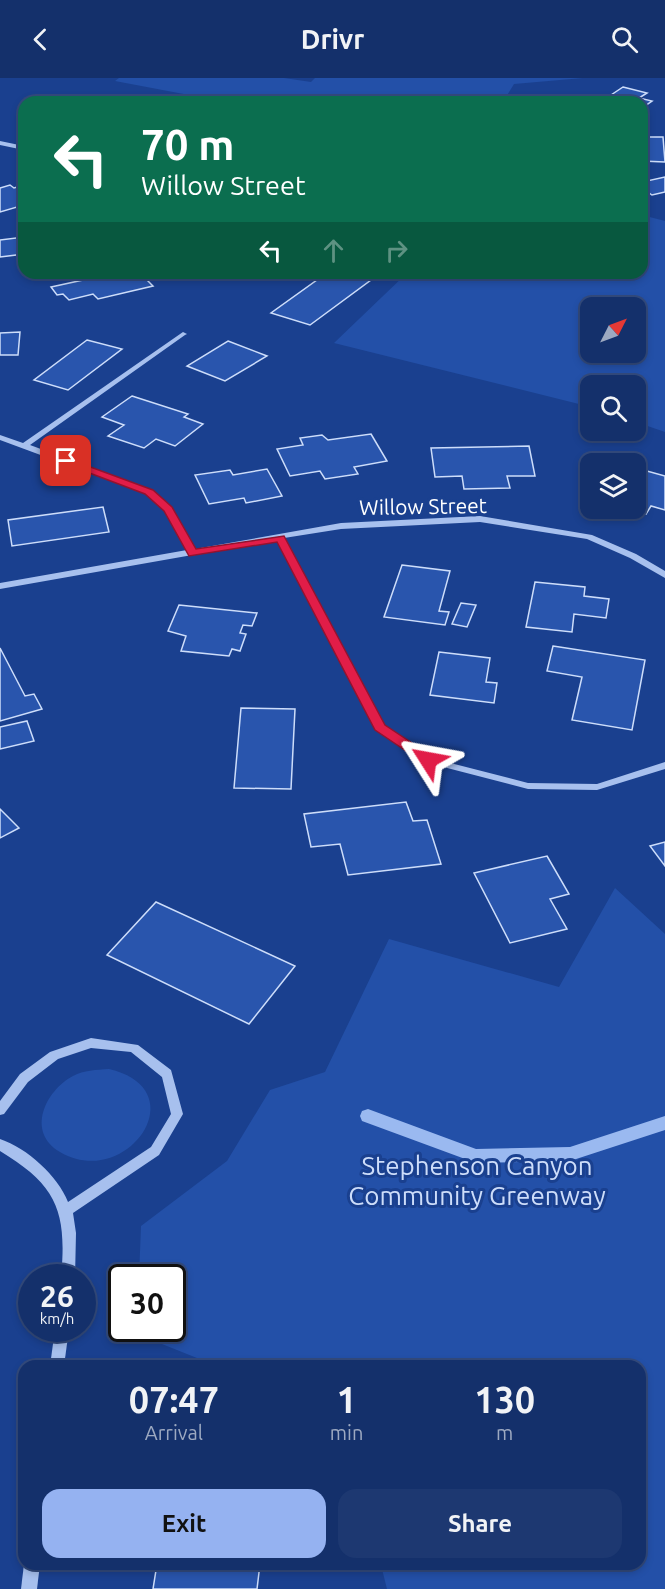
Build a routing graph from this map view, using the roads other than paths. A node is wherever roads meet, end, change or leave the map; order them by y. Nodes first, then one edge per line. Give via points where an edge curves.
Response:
1 (0, 143) edge
2 (18, 147) edge
3 (183, 334) dead end
4 (0, 437) edge
5 (25, 446) junction
6 (280, 538) junction
7 (193, 553) junction
8 (665, 575) edge
9 (0, 586) edge
10 (665, 765) edge
11 (0, 1110) edge
12 (0, 1144) edge
13 (67, 1209) junction
14 (69, 1264) edge
15 (60, 1342) edge
16 (58, 1360) edge
17 (31, 1570) edge
18 (29, 1589) edge

1 - 2 street
3 - 5 street
4 - 5 street
5 - 7 street via 149,492 168,509
6 - 7 street, Willow Street
6 - 8 street, Willow Street via 341,526 480,519 589,537
6 - 10 street via 380,727 428,760 528,786 597,787
7 - 9 street, Willow Street
11 - 13 street via 24,1078 54,1055 91,1042 134,1047 167,1074 177,1113 155,1151
12 - 13 street via 35,1166
13 - 14 street via 71,1230
15 - 16 street
17 - 18 street

